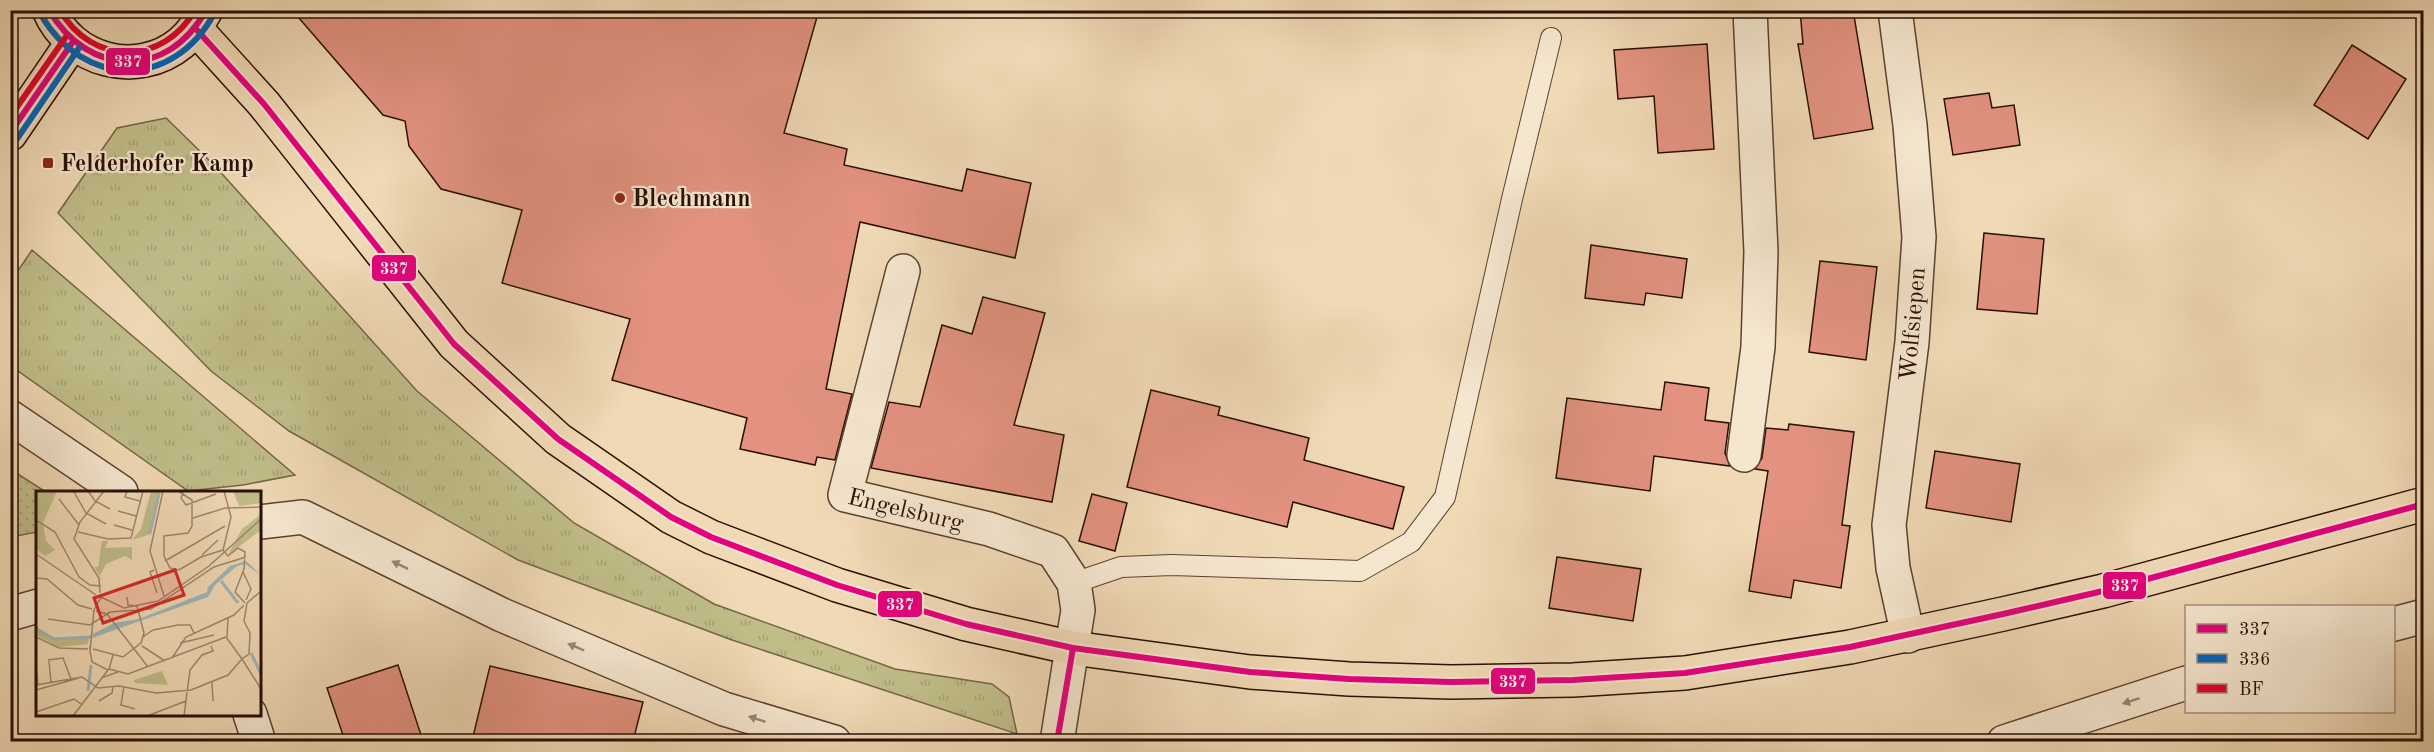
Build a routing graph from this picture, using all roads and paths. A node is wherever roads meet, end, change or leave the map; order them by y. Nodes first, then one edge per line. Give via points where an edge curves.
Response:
1 (49, 10) edge
2 (1750, 10) edge
3 (1895, 10) edge
4 (201, 20) edge
5 (1551, 38) dead end
6 (72, 43) junction
7 (10, 134) edge
8 (903, 271) dead end
9 (10, 417) edge
10 (1744, 455) dead end
11 (120, 491) edge
12 (2424, 504) edge
13 (261, 522) edge
14 (1074, 583) junction
15 (36, 607) edge
16 (10, 614) edge
17 (2424, 616) edge
18 (2395, 624) edge
19 (1908, 636) junction
20 (1073, 648) junction
21 (2185, 684) edge
22 (251, 716) edge
23 (1057, 739) edge
24 (259, 741) edge
25 (834, 741) edge
26 (2004, 741) edge

1 - 6 main road via 61,33
2 - 10 street via 1761,252 1758,347
3 - 19 street, Wolfsiepen via 1919,237 1912,342 1889,525 1893,568
4 - 6 main road via 181,44 162,56 142,61 100,58
4 - 20 main road via 454,344 558,439 671,517 711,537 837,585 966,624
5 - 14 lane via 1445,497 1411,542 1360,571 1121,567
6 - 7 main road
8 - 14 street, Engelsburg via 844,495 989,529 1053,551
9 - 11 street
12 - 19 main road via 2103,591
25 -> 13 street via 724,709 512,620 303,517
14 - 20 street, Engelsburg via 1078,610
15 - 16 street
17 - 18 street
19 - 20 main road via 1685,673 1451,682 1250,672
20 - 23 street, Engelsburg
21 -> 26 street
22 - 24 street

